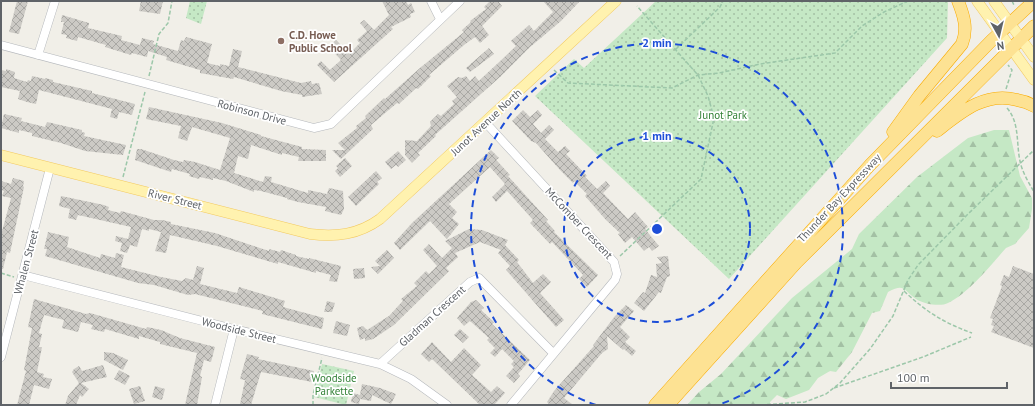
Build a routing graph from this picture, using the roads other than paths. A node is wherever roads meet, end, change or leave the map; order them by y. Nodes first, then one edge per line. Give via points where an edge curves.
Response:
1 (55, 1) edge
2 (431, 1) edge
3 (460, 1) edge
4 (616, 1) edge
5 (958, 1) edge
6 (977, 1) edge
7 (994, 1) edge
8 (1034, 1) edge
9 (440, 19) junction
10 (1010, 23) junction
11 (1034, 26) edge
12 (1000, 33) junction
13 (1021, 39) junction
14 (1, 46) edge
15 (1011, 49) junction
16 (38, 55) junction
17 (1034, 57) edge
18 (1034, 80) edge
19 (1034, 106) edge
20 (485, 122) junction
21 (1, 156) edge
22 (870, 165) junction
23 (50, 168) junction
24 (888, 171) junction
25 (350, 233) joint
26 (22, 277) junction
27 (234, 329) junction
28 (553, 353) junction
29 (1, 357) edge
30 (380, 364) junction
31 (215, 405) edge
32 (447, 405) edge
33 (511, 405) edge
34 (655, 405) edge
35 (668, 405) edge

1 - 16 street
2 - 9 street
3 - 9 street, Robinson Drive
4 - 20 main road, Junot Avenue North
5 - 22 highway via 965,23 962,44 919,96
6 - 12 main road
7 - 10 main road
8 - 10 highway, Thunder Bay Expressway
9 - 16 street, Robinson Drive via 331,124 314,128
10 - 12 highway, Thunder Bay Expressway
10 - 13 main road
11 - 13 highway, Thunder Bay Expressway
12 - 15 main road
12 - 22 highway, Thunder Bay Expressway
13 - 15 highway, Thunder Bay Expressway
13 - 17 main road
14 - 16 street, Robinson Drive
15 - 18 main road
15 - 24 highway, Thunder Bay Expressway
19 - 24 highway via 1011,98 996,98 974,104 957,114
20 - 25 main road, Junot Avenue North via 380,219 363,230
20 - 28 street, McComber Crescent via 614,262 617,274 615,280
21 - 23 main road, River Street
22 - 34 highway, Thunder Bay Expressway
23 - 25 main road, River Street via 310,234 332,236
23 - 26 street, Whalen Street
24 - 35 highway, Thunder Bay Expressway via 797,262
26 - 27 street, Woodside Street
26 - 29 street, Whalen Street
27 - 30 street, Woodside Street
27 - 31 street
28 - 30 street, Gladman Crescent via 479,278 470,282
28 - 33 street, McComber Crescent
30 - 32 street, Woodside Street via 411,378

